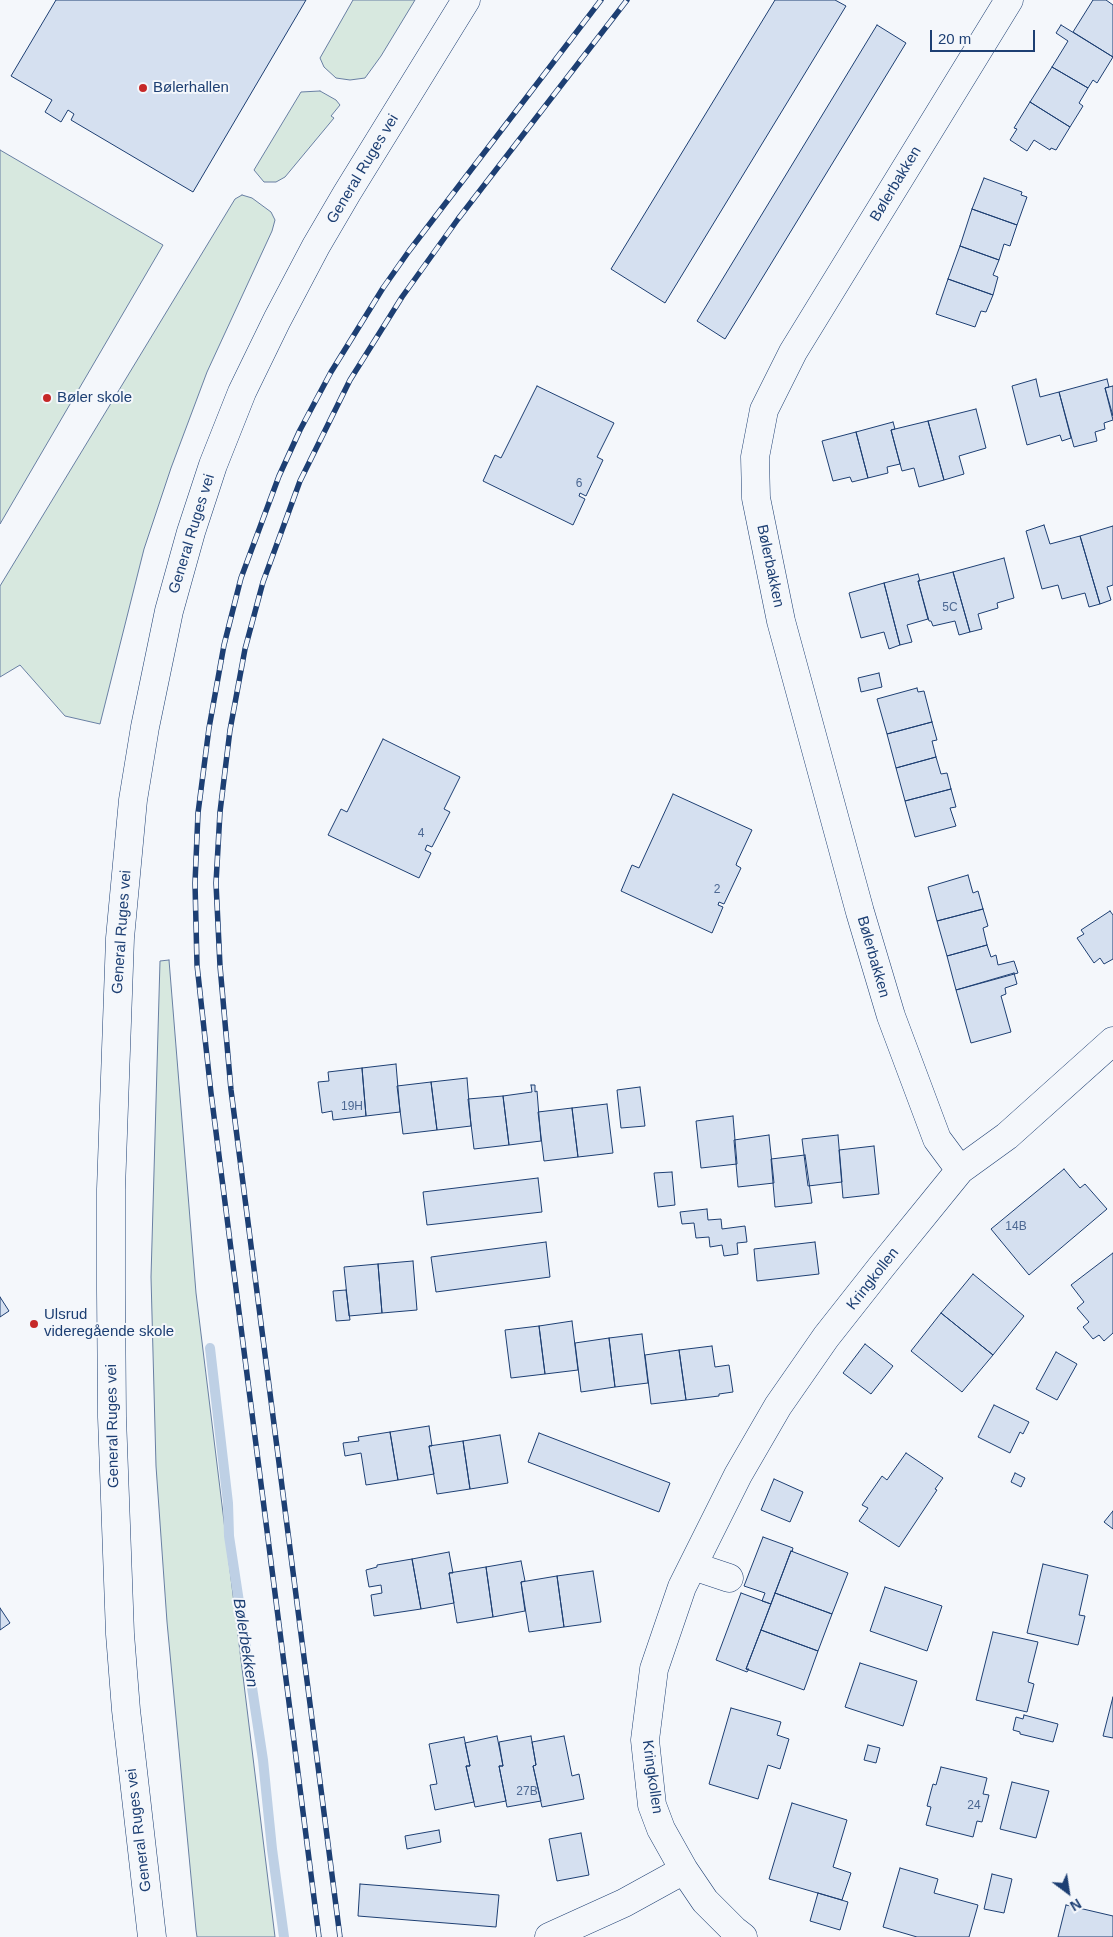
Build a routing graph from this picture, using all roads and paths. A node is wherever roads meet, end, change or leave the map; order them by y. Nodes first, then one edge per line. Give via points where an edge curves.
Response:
1 (466, 0) edge
2 (1009, 0) edge
3 (1113, 1042) edge
4 (960, 1170) junction
5 (693, 1566) junction
6 (728, 1578) dead end
7 (684, 1870) junction
8 (152, 1937) edge
9 (549, 1937) edge
10 (743, 1937) edge

1 - 8 street, General Ruges vei via 320,238 242,392 191,532 169,611 133,800 120,938 112,1190 112,1417 120,1634
2 - 4 street, Bølerbakken via 792,352 764,410 755,458 756,498 781,621 860,912 891,1016 937,1139
3 - 4 street, Kringkollen via 1006,1136
4 - 5 street, Kringkollen via 826,1338 778,1406 738,1475
5 - 6 street
5 - 7 street, Kringkollen via 682,1587 654,1670 645,1740 652,1805 661,1829
7 - 9 street
7 - 10 street, Kringkollen via 705,1901

